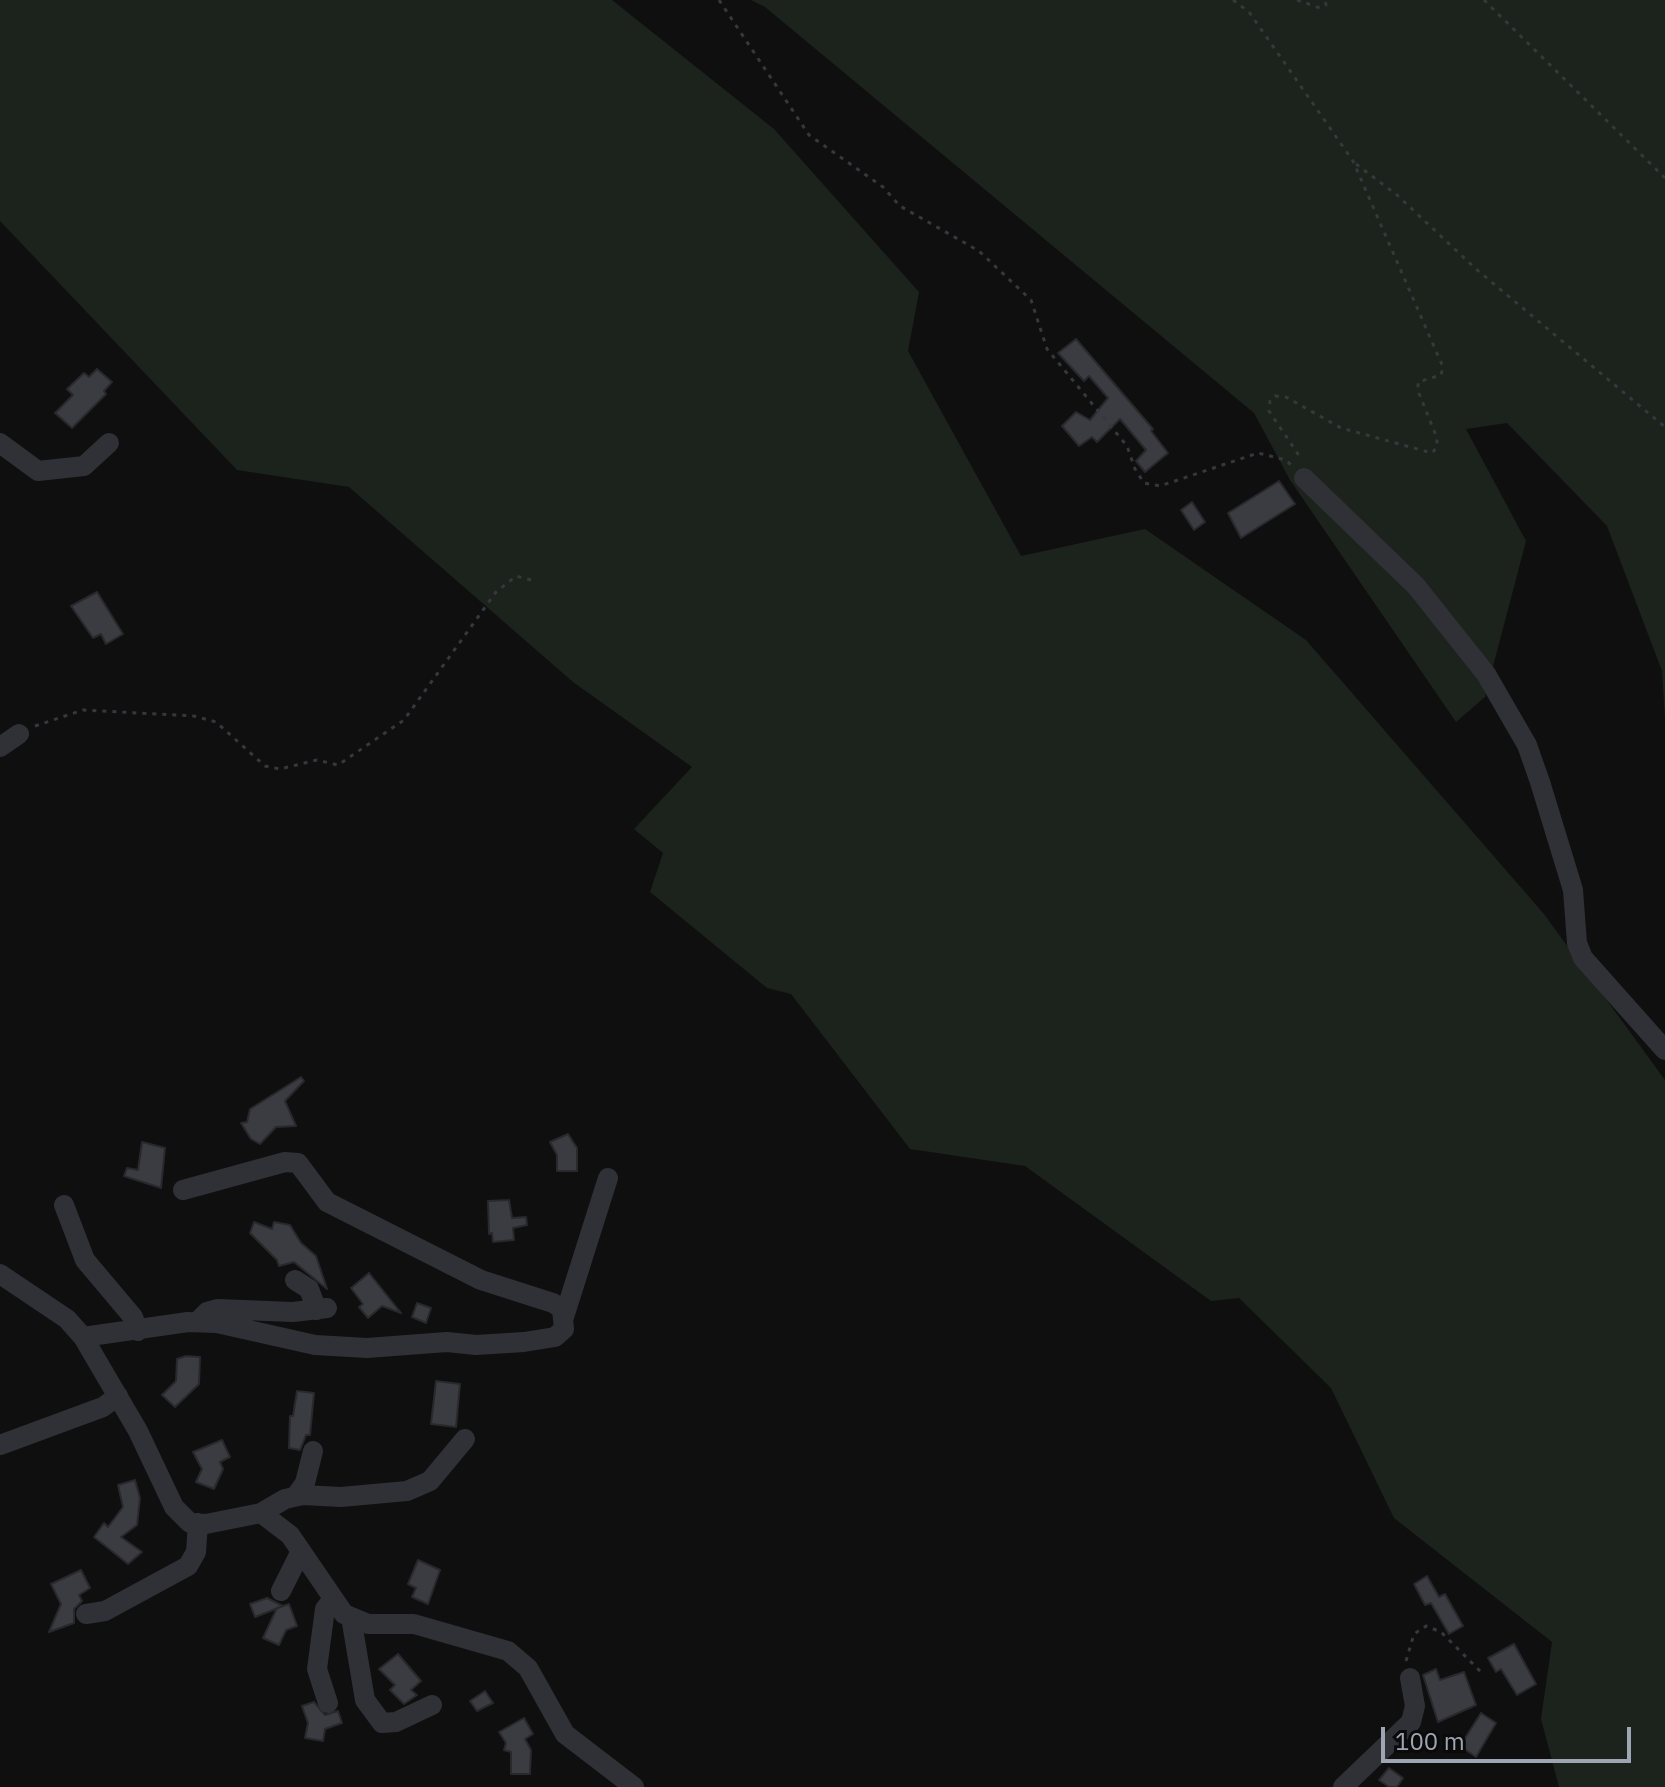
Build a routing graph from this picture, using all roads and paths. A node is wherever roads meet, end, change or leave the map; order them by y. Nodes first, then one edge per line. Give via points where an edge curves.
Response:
1 (719, 0) edge
2 (1233, 0) edge
3 (1297, 0) edge
4 (1325, 0) edge
5 (1484, 0) edge
6 (1353, 161) junction
7 (1665, 178) edge
8 (1665, 427) edge
9 (0, 443) edge
10 (109, 443) dead end
11 (1309, 483) junction
12 (535, 581) dead end
13 (19, 734) joint
14 (0, 747) edge
15 (1665, 1050) edge
16 (608, 1178) dead end
17 (183, 1190) dead end
18 (64, 1205) dead end
19 (0, 1274) edge
20 (295, 1280) dead end
21 (564, 1317) junction
22 (197, 1322) junction
23 (138, 1331) junction
24 (83, 1337) junction
25 (118, 1396) junction
26 (465, 1439) dead end
27 (0, 1445) edge
28 (313, 1451) dead end
29 (295, 1497) junction
30 (261, 1513) junction
31 (198, 1523) junction
32 (301, 1551) junction
33 (281, 1591) dead end
34 (333, 1599) junction
35 (86, 1614) dead end
36 (351, 1617) junction
37 (1481, 1672) dead end
38 (1410, 1678) joint
39 (328, 1703) dead end
40 (432, 1705) dead end
41 (634, 1787) edge
42 (1343, 1787) edge

1 - 11 path via 809,135 883,187 900,206 979,251 1031,300 1047,349 1127,446 1144,483 1160,486 1258,453 1286,460
2 - 6 path via 1249,12
3 - 4 path via 1320,8
5 - 7 path
6 - 8 path
6 - 11 path via 1441,357 1441,375 1418,382 1437,447 1423,453 1341,428 1275,396 1269,411 1309,470
9 - 10 street via 38,471 84,466
11 - 15 street via 1416,586 1486,674 1527,745 1540,782 1573,890 1583,958
12 - 13 path via 516,576 496,592 404,720 338,765 317,760 280,769 265,766 216,722 194,716 83,710
13 - 14 street
16 - 21 street
17 - 21 street via 298,1163 327,1202 481,1280 553,1303
18 - 23 street via 85,1260 133,1317
19 - 24 street via 67,1319
20 - 22 street via 309,1289 322,1309 218,1309
21 - 22 street via 564,1329 555,1337 524,1342 367,1348 315,1345
22 - 23 street
23 - 24 street
24 - 25 street
25 - 27 street via 103,1407
25 - 31 street via 174,1507 190,1523
26 - 29 street via 430,1481 407,1491
28 - 29 street via 305,1483
29 - 30 street
30 - 31 street
30 - 32 street via 290,1535
31 - 35 street via 196,1552 188,1566 105,1611
32 - 33 street
32 - 34 street
34 - 36 street
34 - 39 street via 325,1609 317,1669
36 - 40 street via 365,1700 382,1723
36 - 41 street via 368,1624 414,1624 508,1651 528,1668 565,1734
37 - 38 path via 1441,1632 1426,1626 1414,1634 1410,1646
38 - 42 street via 1415,1706 1411,1722

